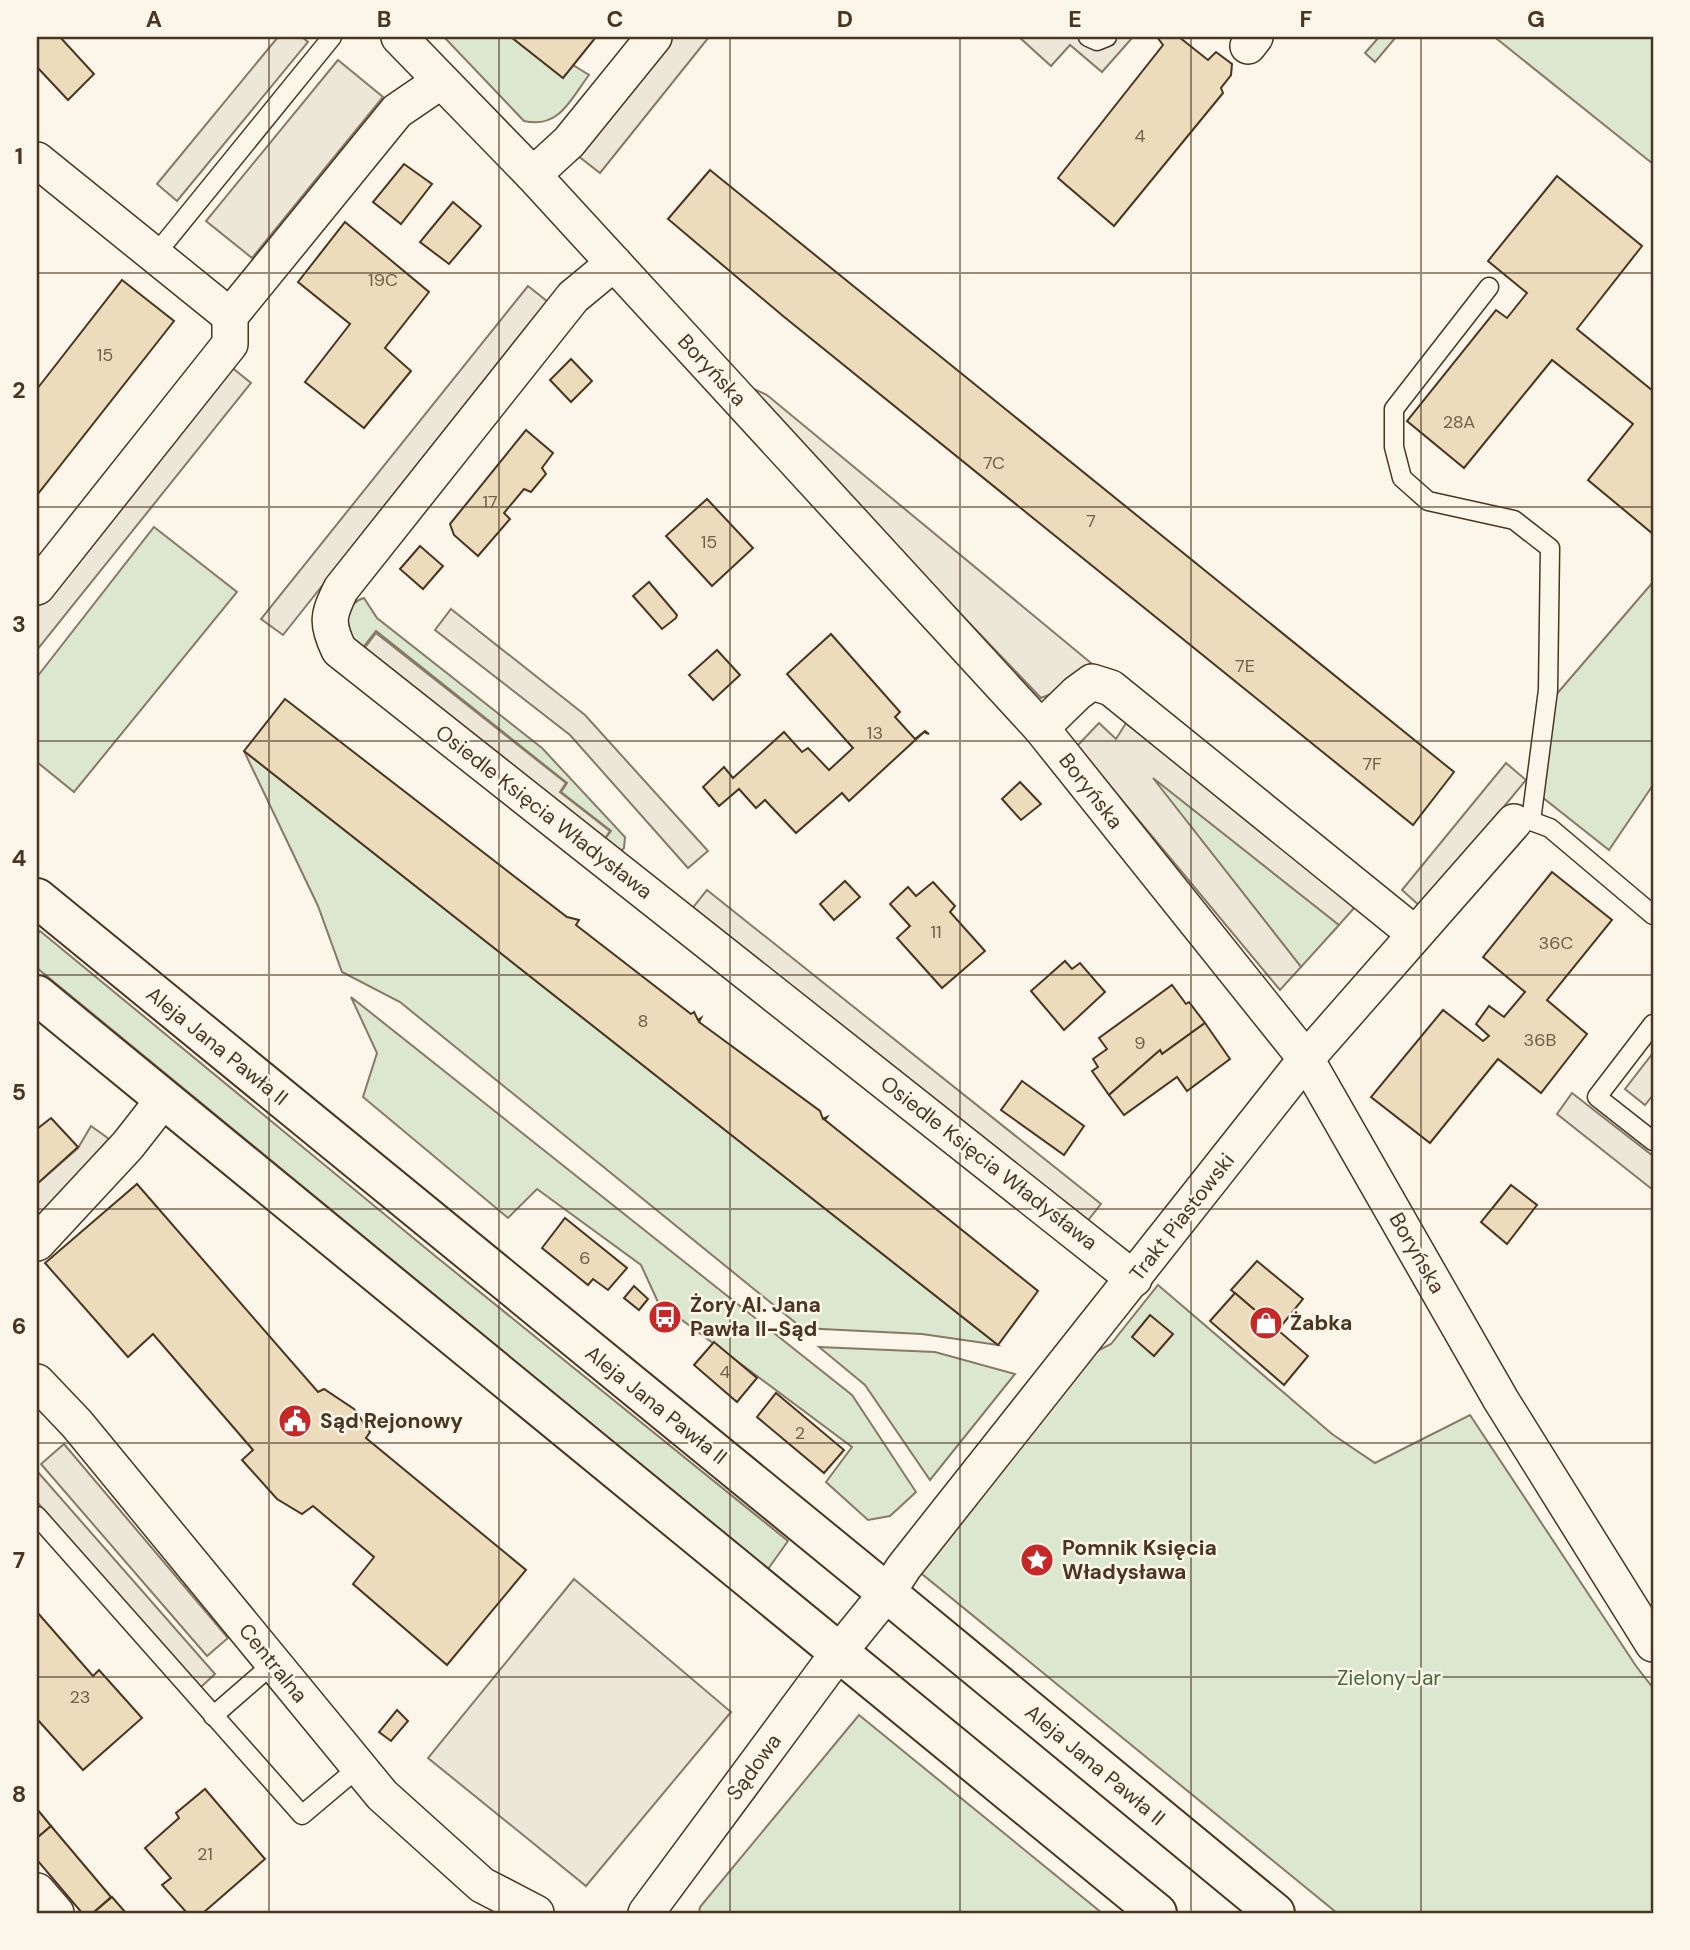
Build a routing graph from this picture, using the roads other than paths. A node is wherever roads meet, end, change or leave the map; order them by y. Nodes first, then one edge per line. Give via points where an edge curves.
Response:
1 (332, 37) edge
2 (399, 37) edge
3 (654, 37) edge
4 (1088, 37) edge
5 (1107, 37) edge
6 (442, 81) junction
7 (37, 160) edge
8 (533, 175) junction
9 (155, 255) junction
10 (614, 263) junction
11 (1489, 287) dead end
12 (230, 316) junction
13 (37, 587) edge
14 (1041, 728) junction
15 (1523, 821) junction
16 (37, 898) edge
17 (1653, 915) edge
18 (1415, 934) junction
19 (37, 995) edge
20 (1653, 1024) edge
21 (1306, 1059) junction
22 (164, 1099) junction
23 (1653, 1141) edge
24 (37, 1243) edge
25 (1134, 1279) junction
26 (37, 1382) edge
27 (37, 1516) edge
28 (887, 1594) junction
29 (863, 1623) joint
30 (1653, 1644) edge
31 (839, 1652) junction
32 (274, 1663) junction
33 (213, 1716) junction
34 (359, 1767) junction
35 (37, 1891) edge
36 (56, 1913) edge
37 (536, 1913) edge
38 (646, 1913) edge
39 (1157, 1913) edge
40 (1275, 1913) edge

1 - 9 lane
2 - 6 street, Boryńska
3 - 8 street via 569,142
4 - 5 lane via 1097,41
6 - 8 street, Boryńska
6 - 12 street via 397,111
7 - 9 street
8 - 10 street, Boryńska
9 - 12 street
10 - 14 street, Boryńska
10 - 25 street, Osiedle Księcia Władysława via 573,298 341,589 331,610 330,631 339,650
11 - 15 lane via 1394,409 1394,447 1402,478 1428,501 1514,520 1550,548 1548,690
12 - 13 street via 230,344
14 - 18 street via 1092,682 1111,688
14 - 21 street, Boryńska
15 - 17 lane via 1550,828
15 - 18 street, Trakt Piastowski
16 - 28 street, Aleja Jana Pawła II
18 - 21 street, Trakt Piastowski
19 - 22 street
20 - 23 lane via 1597,1097
21 - 25 street, Trakt Piastowski
21 - 30 street, Boryńska via 1501,1400
22 - 24 street
22 - 31 street
25 - 28 street, Trakt Piastowski
26 - 32 street, Centralna
27 - 33 lane
28 - 29 street, Trakt Piastowski
28 - 40 street, Aleja Jana Pawła II
29 - 31 street, Sądowa
31 - 38 street, Sądowa
31 - 39 street
32 - 33 lane
32 - 34 street, Centralna
33 - 34 lane via 302,1815
34 - 37 street, Centralna via 382,1795 482,1885
35 - 36 street

